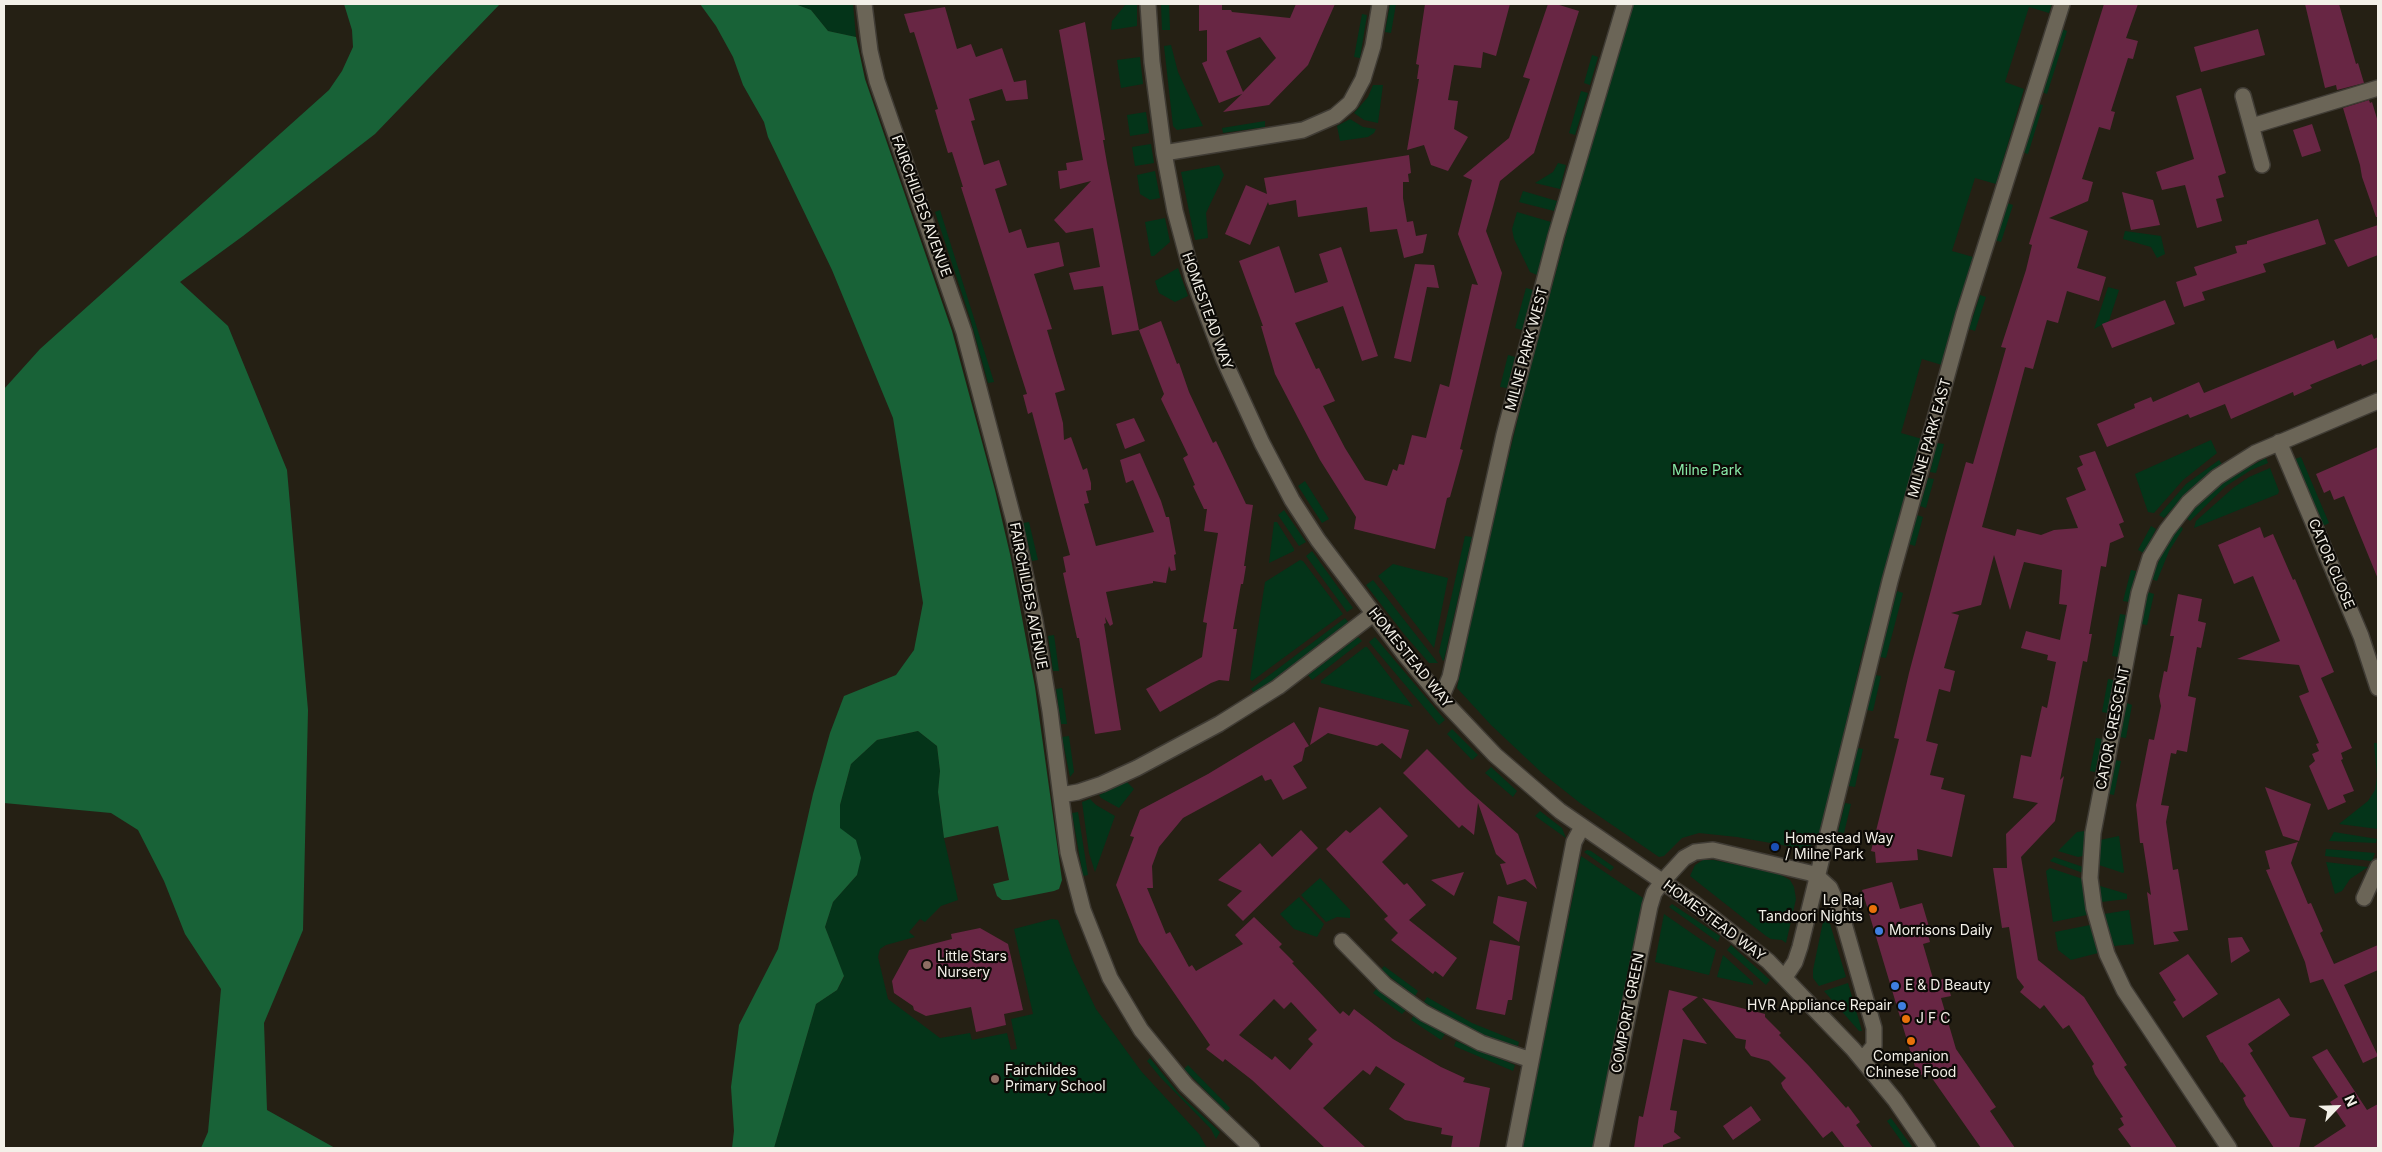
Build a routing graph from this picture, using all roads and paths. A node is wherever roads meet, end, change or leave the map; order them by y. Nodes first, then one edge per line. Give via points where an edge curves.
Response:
1 (864, 4) edge
2 (1148, 4) edge
3 (1380, 4) edge
4 (1625, 4) edge
5 (2062, 4) edge
6 (2378, 88) edge
7 (2243, 96) dead end
8 (2252, 126) junction
9 (1164, 154) junction
10 (2262, 164) dead end
11 (2378, 402) edge
12 (2279, 442) junction
13 (1374, 614) junction
14 (2378, 688) edge
15 (1440, 698) junction
16 (1061, 795) junction
17 (1582, 827) junction
18 (2378, 867) edge
19 (1818, 877) junction
20 (1662, 882) junction
21 (2364, 898) dead end
22 (1342, 941) dead end
23 (1785, 977) junction
24 (1531, 1060) junction
25 (1862, 1060) junction
26 (1252, 1148) edge
27 (1514, 1148) edge
28 (1601, 1148) edge
29 (1928, 1148) edge
30 (2229, 1148) edge

1 - 16 street, FAIRCHILDES AVENUE via 877,81 951,290 992,434 1034,613
2 - 9 street, HOMESTEAD WAY
3 - 9 street via 1364,79 1354,98 1335,116 1303,130
4 - 15 street, MILNE PARK WEST via 1556,236 1504,434 1450,677
5 - 19 street, MILNE PARK EAST via 1964,314 1890,581
6 - 8 street
7 - 8 street
8 - 10 street
9 - 13 street, HOMESTEAD WAY via 1193,278 1242,401 1292,500 1329,556
11 - 12 street, CATOR CRESCENT
12 - 14 street, CATOR CLOSE via 2361,636
12 - 30 street, CATOR CRESCENT via 2240,461 2202,490 2167,528 2150,558 2139,593 2096,813 2091,860 2090,878 2096,918 2116,976
13 - 15 street, HOMESTEAD WAY
13 - 16 street via 1278,687 1219,724 1118,777 1088,790
15 - 17 street, HOMESTEAD WAY via 1516,774
16 - 26 street, FAIRCHILDES AVENUE via 1068,852 1078,892 1097,949 1117,993 1177,1076
17 - 20 street, HOMESTEAD WAY
17 - 24 street via 1574,842
18 - 21 street
19 - 20 street via 1766,861 1707,850 1684,858
19 - 23 street, MILNE PARK EAST via 1797,956
19 - 25 street via 1830,888 1837,904 1874,1028 1874,1046
20 - 23 street, HOMESTEAD WAY via 1731,932
20 - 28 street, COMPORT GREEN via 1650,906
22 - 24 street via 1385,984 1424,1013 1481,1043
23 - 25 street, HOMESTEAD WAY
24 - 27 street
25 - 29 street, HOMESTEAD WAY

